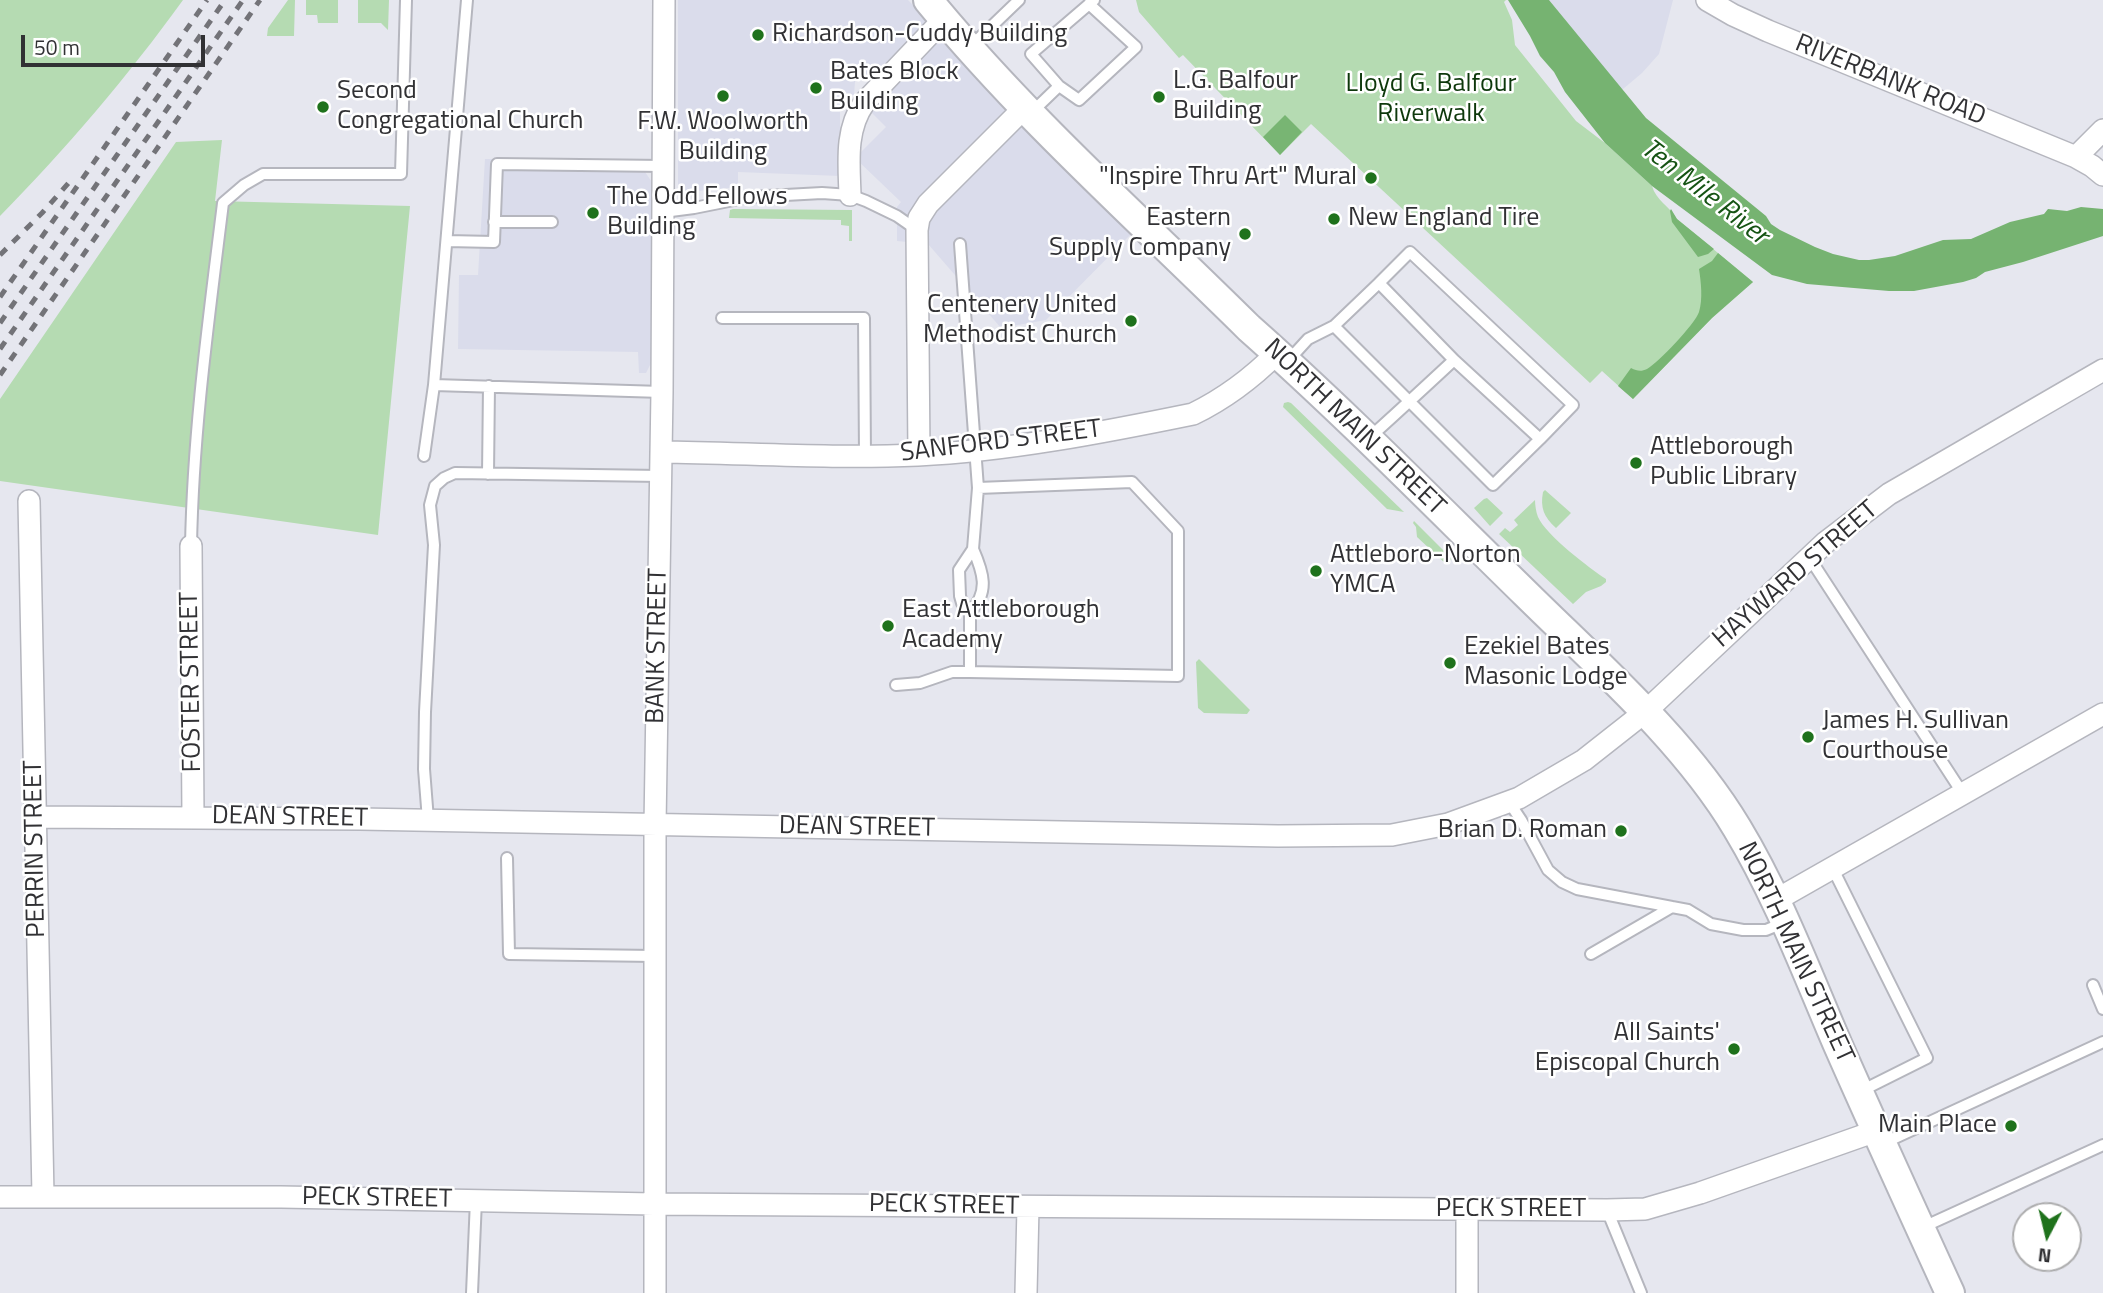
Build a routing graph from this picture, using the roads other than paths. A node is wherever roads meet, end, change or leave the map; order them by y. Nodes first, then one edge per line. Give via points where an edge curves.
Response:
1 (406, 0) edge
2 (467, 0) edge
3 (664, 0) edge
4 (1019, 0) edge
5 (1707, 0) edge
6 (1092, 2) edge
7 (936, 10) edge
8 (970, 47) junction
9 (1059, 86) junction
10 (1028, 110) junction
11 (2103, 130) edge
12 (2076, 157) junction
13 (664, 166) junction
14 (2103, 175) edge
15 (850, 195) junction
16 (663, 212) junction
17 (494, 222) junction
18 (552, 222) dead end
19 (917, 230) junction
20 (447, 241) junction
21 (960, 244) dead end
22 (1379, 284) junction
23 (722, 318) dead end
24 (1334, 326) junction
25 (1282, 357) junction
26 (1454, 360) junction
27 (2103, 370) edge
28 (434, 385) junction
29 (489, 386) junction
30 (662, 392) junction
31 (1409, 402) junction
32 (1368, 439) junction
33 (1540, 439) junction
34 (975, 450) junction
35 (661, 452) junction
36 (919, 455) junction
37 (424, 456) dead end
38 (865, 456) junction
39 (488, 474) junction
40 (661, 476) junction
41 (978, 488) junction
42 (29, 501) dead end
43 (191, 546) joint
44 (973, 549) junction
45 (1810, 557) junction
46 (970, 612) junction
47 (970, 672) junction
48 (896, 685) dead end
49 (1646, 712) junction
50 (2103, 714) edge
51 (1963, 794) junction
52 (1508, 802) junction
53 (36, 817) junction
54 (193, 817) junction
55 (428, 820) junction
56 (655, 825) junction
57 (507, 858) dead end
58 (1833, 869) junction
59 (1672, 907) junction
60 (1781, 911) junction
61 (1591, 954) dead end
62 (654, 956) junction
63 (2093, 985) dead end
64 (2103, 1009) edge
65 (2103, 1042) edge
66 (1859, 1093) junction
67 (1879, 1138) junction
68 (2103, 1146) edge
69 (43, 1196) junction
70 (0, 1197) edge
71 (476, 1200) junction
72 (653, 1204) junction
73 (1028, 1207) junction
74 (1607, 1210) junction
75 (1467, 1211) junction
76 (1920, 1228) junction
77 (472, 1293) edge
78 (655, 1293) edge
79 (1026, 1293) edge
80 (1467, 1293) edge
81 (1642, 1293) edge
82 (1950, 1293) edge

1 - 43 lane via 401,174 263,174 223,203 202,378
2 - 20 lane
3 - 13 street, BANK STREET
4 - 8 lane
5 - 12 street, RIVERBANK ROAD via 1768,32
6 - 9 lane via 1031,54
6 - 9 lane via 1136,47 1079,100
7 - 8 main road, NORTH MAIN STREET
7 - 15 street via 858,111 851,134
8 - 10 main road, NORTH MAIN STREET
9 - 10 lane
10 - 19 street via 928,204
10 - 25 main road, NORTH MAIN STREET
11 - 12 street
12 - 14 street, RIVERBANK ROAD
13 - 16 street, BANK STREET
13 - 17 lane via 497,164
15 - 16 lane via 771,194
15 - 19 lane
16 - 30 street, BANK STREET
17 - 18 lane
17 - 20 lane via 494,242
19 - 36 street
20 - 28 lane
21 - 34 lane
22 - 24 lane
22 - 26 lane
22 - 33 lane via 1410,251 1573,405
23 - 38 lane via 864,318
24 - 25 lane
24 - 31 lane
25 - 32 main road, NORTH MAIN STREET
25 - 34 street, SANFORD STREET via 1193,414
26 - 31 lane
26 - 33 lane
27 - 45 street, HAYWARD STREET via 1899,487
28 - 29 lane
28 - 37 lane
29 - 30 lane
29 - 39 lane
30 - 35 street, BANK STREET
31 - 32 lane
31 - 33 lane via 1493,485
32 - 49 main road, NORTH MAIN STREET
34 - 36 street, SANFORD STREET
34 - 41 lane
35 - 38 street, SANFORD STREET
35 - 40 street, BANK STREET
36 - 38 street, SANFORD STREET
39 - 40 lane
39 - 55 lane via 455,473 443,478 435,486 430,505 434,545 424,769
40 - 56 street, BANK STREET
41 - 44 lane
41 - 47 lane via 1132,482 1178,531 1178,676
42 - 53 street, PERRIN STREET
43 - 54 street, FOSTER STREET
44 - 46 lane via 983,571 981,598
44 - 46 lane via 960,570 960,596
45 - 49 street, HAYWARD STREET
45 - 51 lane
46 - 47 lane
47 - 48 lane
49 - 52 street, DEAN STREET via 1584,760
49 - 60 main road, NORTH MAIN STREET via 1696,769 1737,827
50 - 51 street
51 - 58 street
52 - 56 street, DEAN STREET via 1448,824 1392,835
52 - 59 lane via 1548,870 1562,882 1577,889
53 - 54 street, DEAN STREET
53 - 69 street, PERRIN STREET
54 - 55 street, DEAN STREET
55 - 56 street, DEAN STREET
56 - 62 street, BANK STREET
57 - 62 lane via 509,954
58 - 60 street
58 - 66 lane via 1927,1058
59 - 60 lane via 1688,910 1711,924 1742,930 1766,930
59 - 61 lane
60 - 66 main road, NORTH MAIN STREET
62 - 72 street, BANK STREET
63 - 64 lane
65 - 67 lane
66 - 67 main road, NORTH MAIN STREET
67 - 74 street, PECK STREET via 1646,1209
67 - 76 main road, NORTH MAIN STREET
68 - 76 lane
69 - 70 street, PECK STREET
69 - 71 street, PECK STREET
71 - 72 street, PECK STREET
71 - 77 lane
72 - 73 street, PECK STREET
72 - 78 street, BANK STREET
73 - 75 street, PECK STREET
73 - 79 street
74 - 75 street, PECK STREET
74 - 81 lane
75 - 80 street
76 - 82 main road, NORTH MAIN STREET

